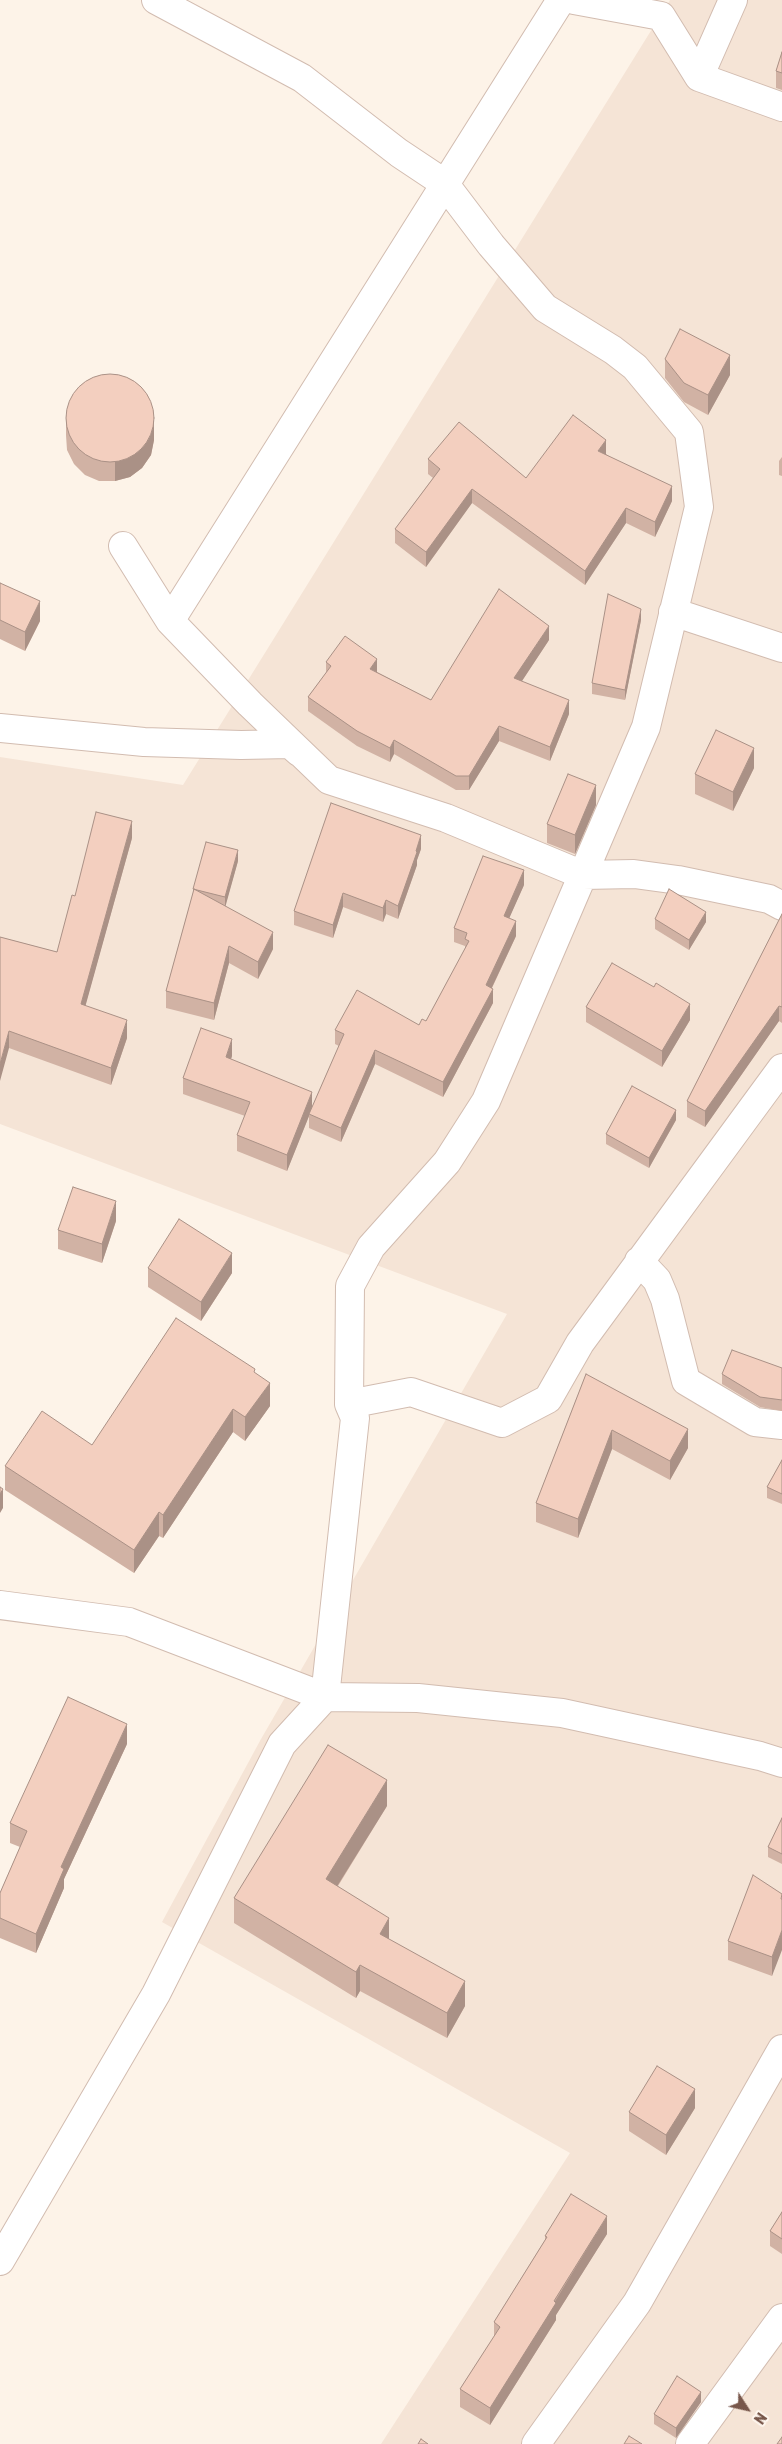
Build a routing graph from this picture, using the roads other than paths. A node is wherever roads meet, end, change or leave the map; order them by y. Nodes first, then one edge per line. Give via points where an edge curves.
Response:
1 (156, 0) edge
2 (561, 0) edge
3 (574, 0) edge
4 (733, 0) edge
5 (699, 77) junction
6 (782, 107) edge
7 (444, 183) junction
8 (122, 546) dead end
9 (673, 612) junction
10 (170, 621) junction
11 (782, 648) edge
12 (0, 728) edge
13 (329, 780) junction
14 (584, 875) junction
15 (782, 906) edge
16 (782, 1068) edge
17 (639, 1261) junction
18 (349, 1404) junction
19 (782, 1424) edge
20 (0, 1605) edge
21 (325, 1697) junction
22 (782, 1763) edge
23 (782, 2049) edge
24 (0, 2261) edge
25 (782, 2318) edge
26 (536, 2444) edge
27 (690, 2444) edge

1 - 7 street via 302,78 399,153
2 - 7 street
3 - 5 street via 661,16
4 - 5 street
5 - 6 street
7 - 9 street via 545,308 635,367 689,432 699,507
7 - 10 street
8 - 10 street
9 - 11 street
9 - 14 street via 646,727
10 - 13 street
12 - 13 street via 144,742 290,744
13 - 14 street via 446,818
14 - 15 street via 634,874 669,879 769,899
14 - 18 street via 486,1101 447,1162 371,1247 350,1286
16 - 17 street
17 - 18 street via 580,1343 548,1399 502,1423 411,1392
17 - 19 street via 657,1280 665,1299 686,1381 755,1422
18 - 21 street via 355,1418
20 - 21 street via 129,1622
21 - 22 street via 418,1698 562,1714
21 - 24 street via 282,1744 156,1994
23 - 26 street via 637,2303
25 - 27 street

